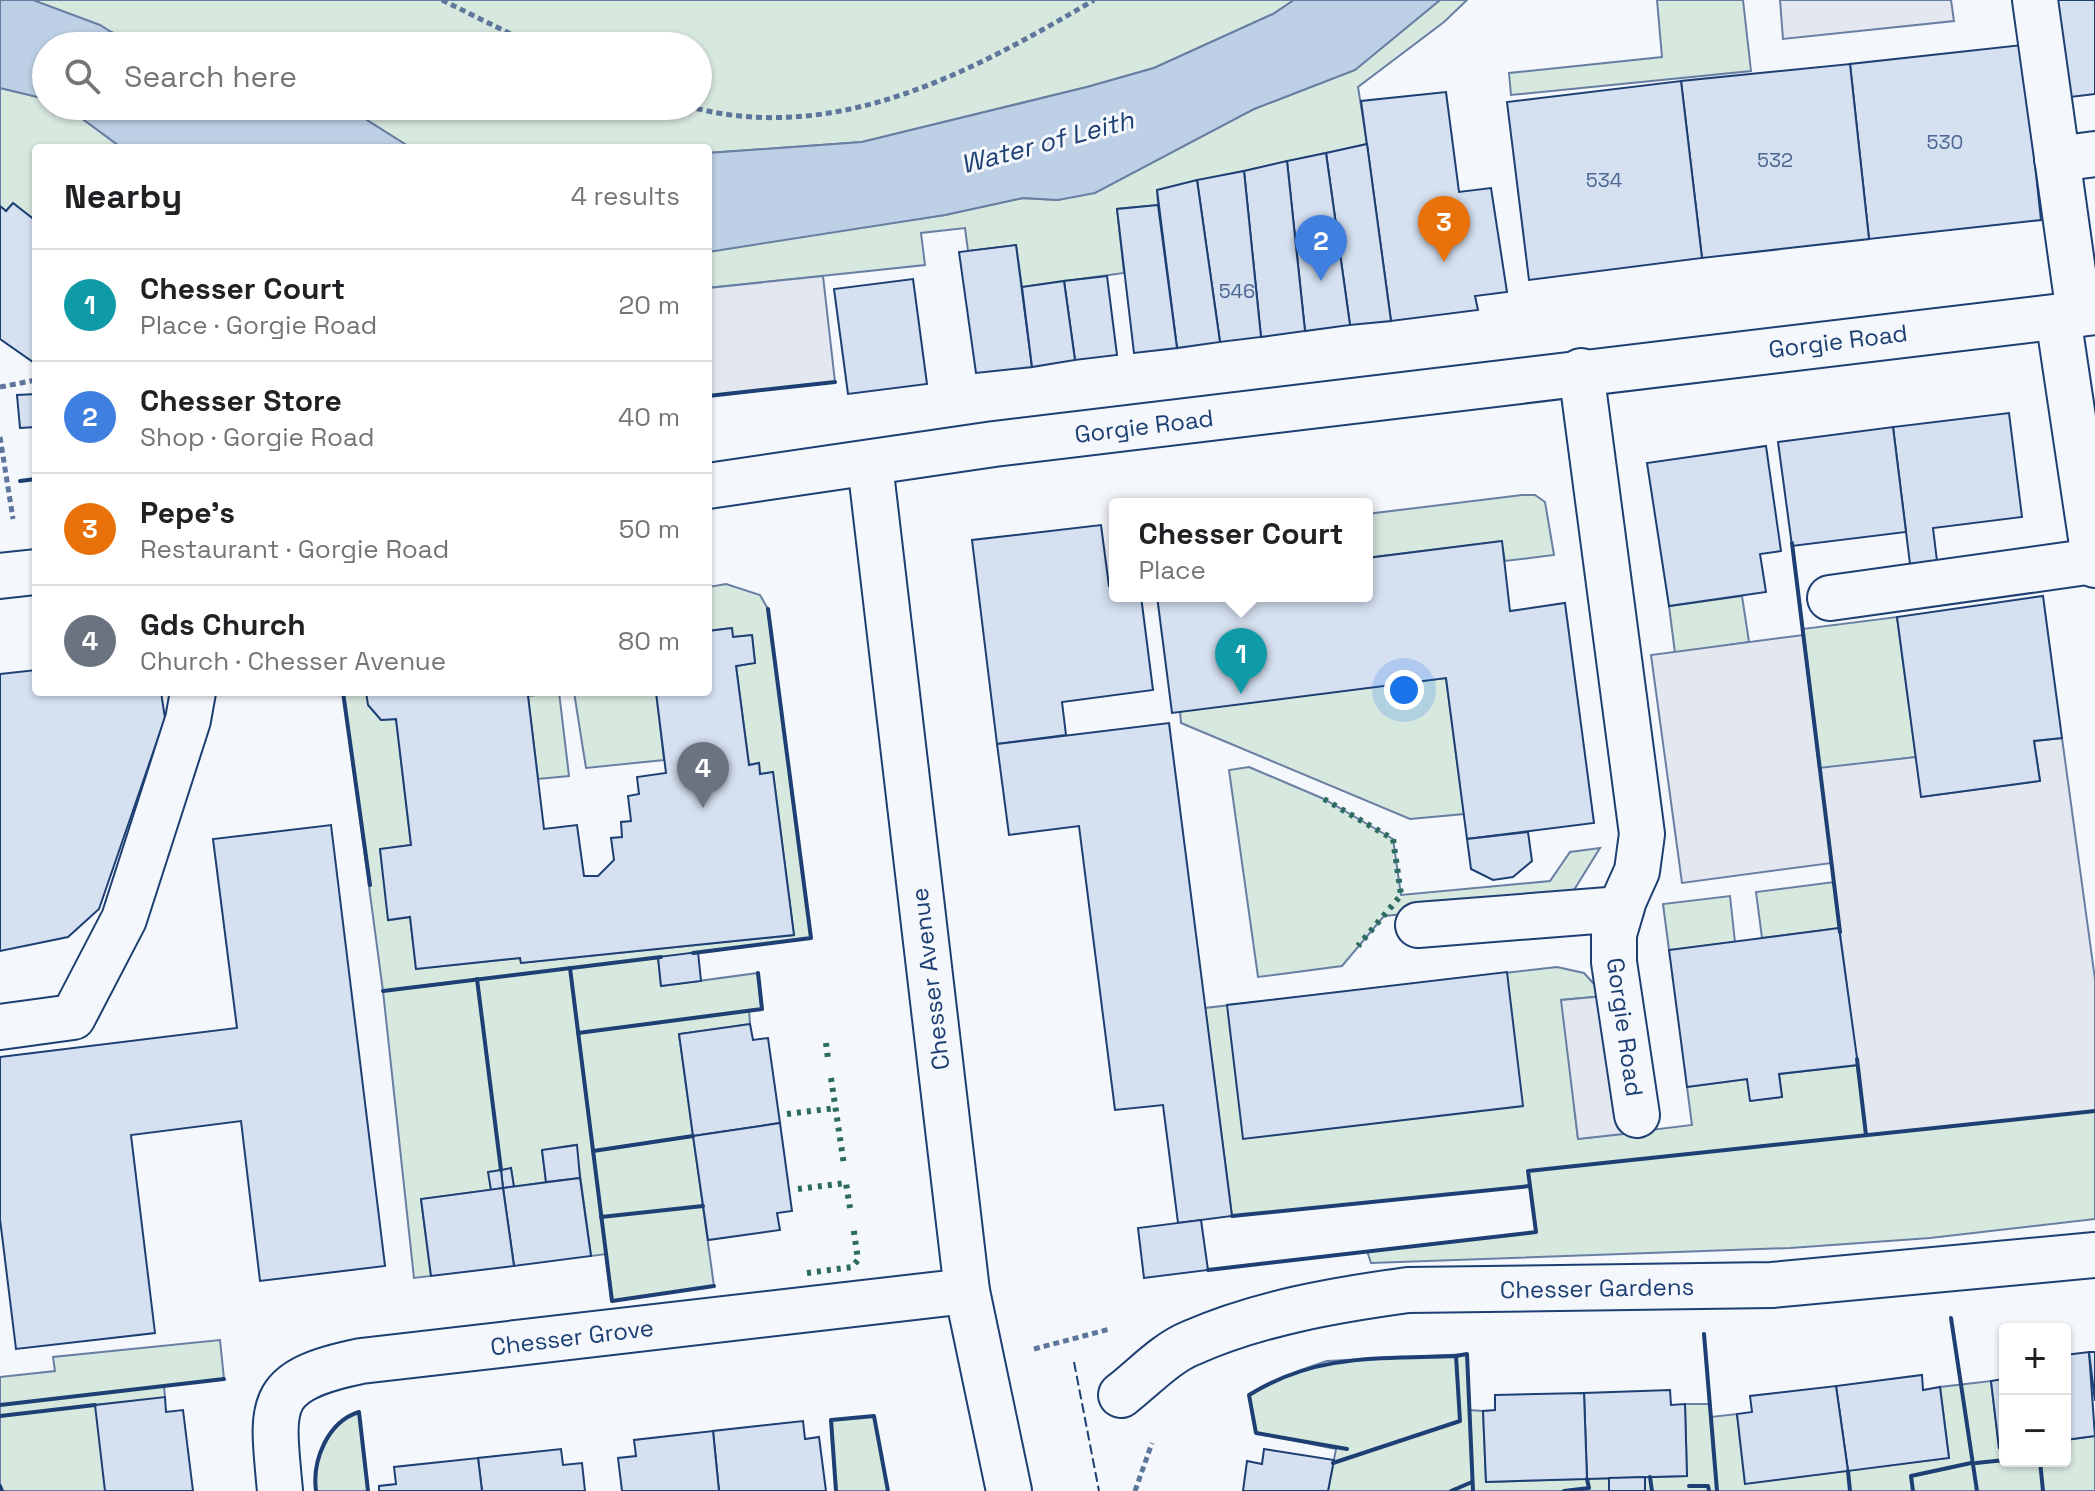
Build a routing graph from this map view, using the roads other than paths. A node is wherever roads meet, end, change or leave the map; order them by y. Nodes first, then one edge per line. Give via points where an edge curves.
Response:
1 (2035, 0) edge
2 (2076, 156) edge
3 (2078, 314) edge
4 (1581, 371) junction
5 (870, 464) junction
6 (712, 485) edge
7 (2095, 563) edge
8 (1830, 598) dead end
9 (192, 696) edge
10 (1621, 909) junction
11 (1418, 925) dead end
12 (0, 1027) edge
13 (1637, 1115) dead end
14 (2095, 1255) edge
15 (967, 1291) junction
16 (1121, 1395) dead end
17 (280, 1491) edge
18 (1009, 1491) edge

1 - 2 street
2 - 3 street
3 - 4 street, Gorgie Road
3 - 7 street
4 - 5 street, Gorgie Road
4 - 10 street, Gorgie Road via 1650,771 1641,854
5 - 6 street, Gorgie Road
5 - 15 street, Chesser Avenue
7 - 8 street
9 - 12 street via 124,919 73,1017
10 - 11 street
10 - 13 street, Gorgie Road via 1614,962 1622,1064
14 - 16 street, Chesser Gardens via 1772,1285 1383,1293 1321,1303 1188,1344
15 - 17 street, Chesser Grove via 327,1368 284,1392 276,1407
15 - 18 street, Chesser Avenue

